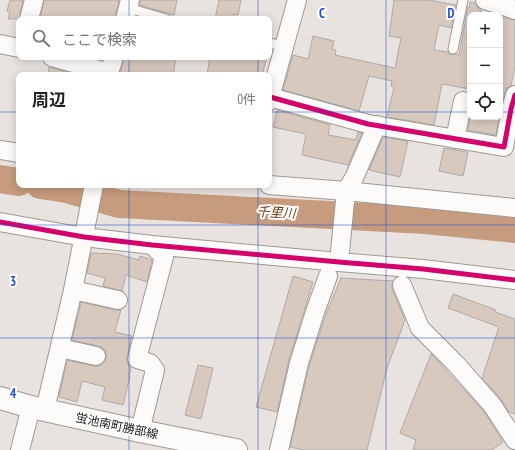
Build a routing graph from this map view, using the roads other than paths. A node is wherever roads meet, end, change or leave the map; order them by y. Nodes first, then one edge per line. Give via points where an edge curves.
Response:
1 (34, 0) edge
2 (297, 0) edge
3 (462, 0) edge
4 (485, 0) edge
5 (128, 9) edge
6 (515, 10) edge
7 (30, 16) edge
8 (155, 16) edge
9 (0, 44) edge
10 (277, 45) edge
11 (16, 47) edge
12 (453, 49) dead end
13 (68, 60) edge
14 (112, 68) edge
15 (272, 79) edge
16 (515, 95) edge
17 (272, 100) edge
18 (463, 101) dead end
19 (377, 126) junction
20 (455, 139) junction
21 (0, 150) edge
22 (16, 153) edge
23 (272, 185) edge
24 (93, 188) edge
25 (346, 191) junction
26 (515, 208) edge
27 (0, 222) edge
28 (84, 237) junction
29 (152, 245) junction
30 (334, 269) junction
31 (515, 280) edge
32 (402, 285) dead end
33 (73, 290) junction
34 (118, 300) dead end
35 (60, 348) junction
36 (96, 356) dead end
37 (0, 398) edge
38 (38, 408) junction
39 (140, 431) junction
40 (515, 440) edge
41 (20, 450) edge
42 (236, 450) edge
43 (279, 450) edge

1 - 7 street
2 - 10 street
3 - 12 lane
4 - 6 street
5 - 8 lane
9 - 11 street
10 - 15 street
13 - 14 street
16 - 20 street via 504,147
17 - 19 street
18 - 20 street
19 - 20 street
19 - 25 street
21 - 22 street
23 - 25 street
24 - 28 street
25 - 26 street
25 - 30 street
27 - 28 street
28 - 29 street
28 - 33 street
29 - 30 street
29 - 39 street via 164,257 137,359 150,363 155,370
30 - 31 street via 423,269
30 - 43 street via 315,312 299,363
32 - 40 street via 420,328 492,405
33 - 34 street
33 - 35 street
35 - 36 street
35 - 38 street
37 - 38 street, 蛍池南町勝部線
38 - 39 street, 蛍池南町勝部線
38 - 41 street
39 - 42 street, 蛍池南町勝部線

